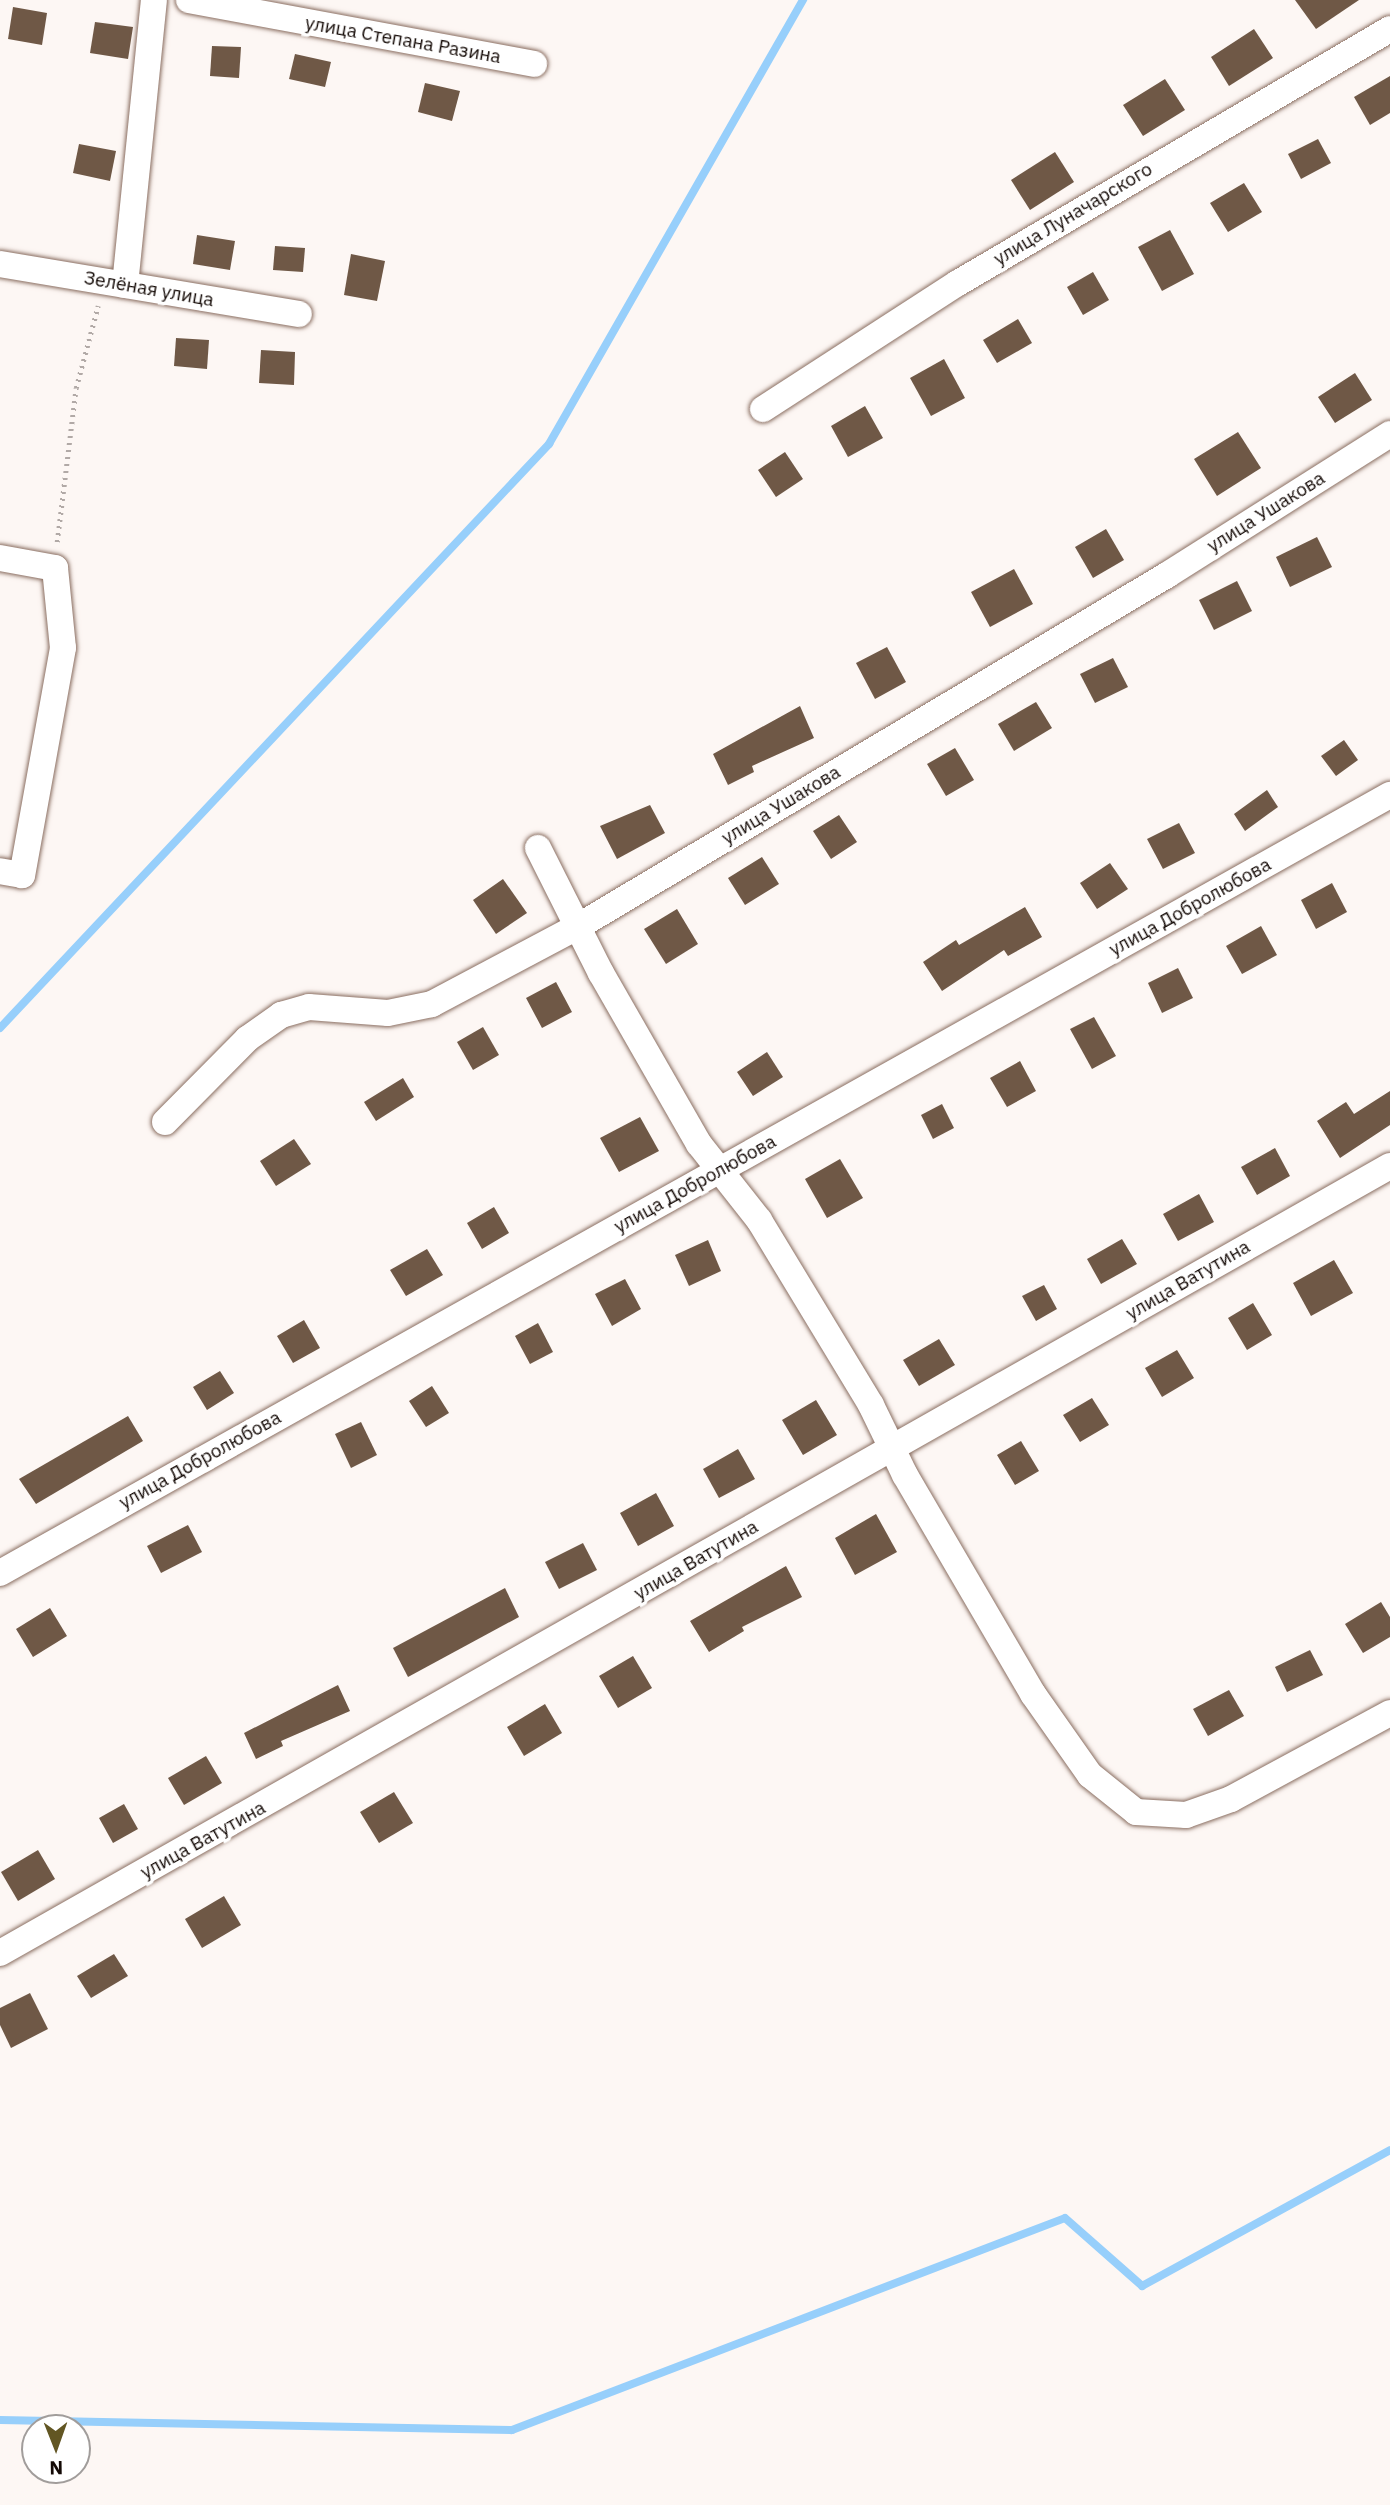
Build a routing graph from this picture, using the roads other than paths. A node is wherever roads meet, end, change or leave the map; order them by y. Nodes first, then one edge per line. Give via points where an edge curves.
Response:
1 (154, 0) edge
2 (189, 0) edge
3 (1390, 29) edge
4 (534, 64) dead end
5 (0, 264) edge
6 (115, 283) junction
7 (299, 314) dead end
8 (763, 410) dead end
9 (1390, 434) edge
10 (0, 558) edge
11 (1390, 795) edge
12 (538, 848) dead end
13 (11, 873) edge
14 (579, 926) junction
15 (165, 1122) dead end
16 (1390, 1166) edge
17 (721, 1170) junction
18 (890, 1449) junction
19 (0, 1573) edge
20 (1390, 1713) edge
21 (0, 1953) edge

1 - 6 street
2 - 4 street, улица Степана Разина
3 - 8 street, улица Луначарского via 958,283
5 - 6 street, Зелёная улица
6 - 7 street, Зелёная улица
9 - 14 street, улица Ушакова via 1167,575
10 - 13 street via 55,568 63,648
11 - 17 street, улица Добролюбова
12 - 14 street
14 - 15 street, улица Ушакова via 432,1004 388,1013 309,1007 281,1015 247,1039
14 - 17 street via 693,1133
16 - 18 street, улица Ватутина
17 - 18 street via 787,1266 871,1405
17 - 19 street, улица Добролюбова
18 - 20 street via 1032,1694 1090,1775 1136,1812 1186,1815 1231,1799
18 - 21 street, улица Ватутина

